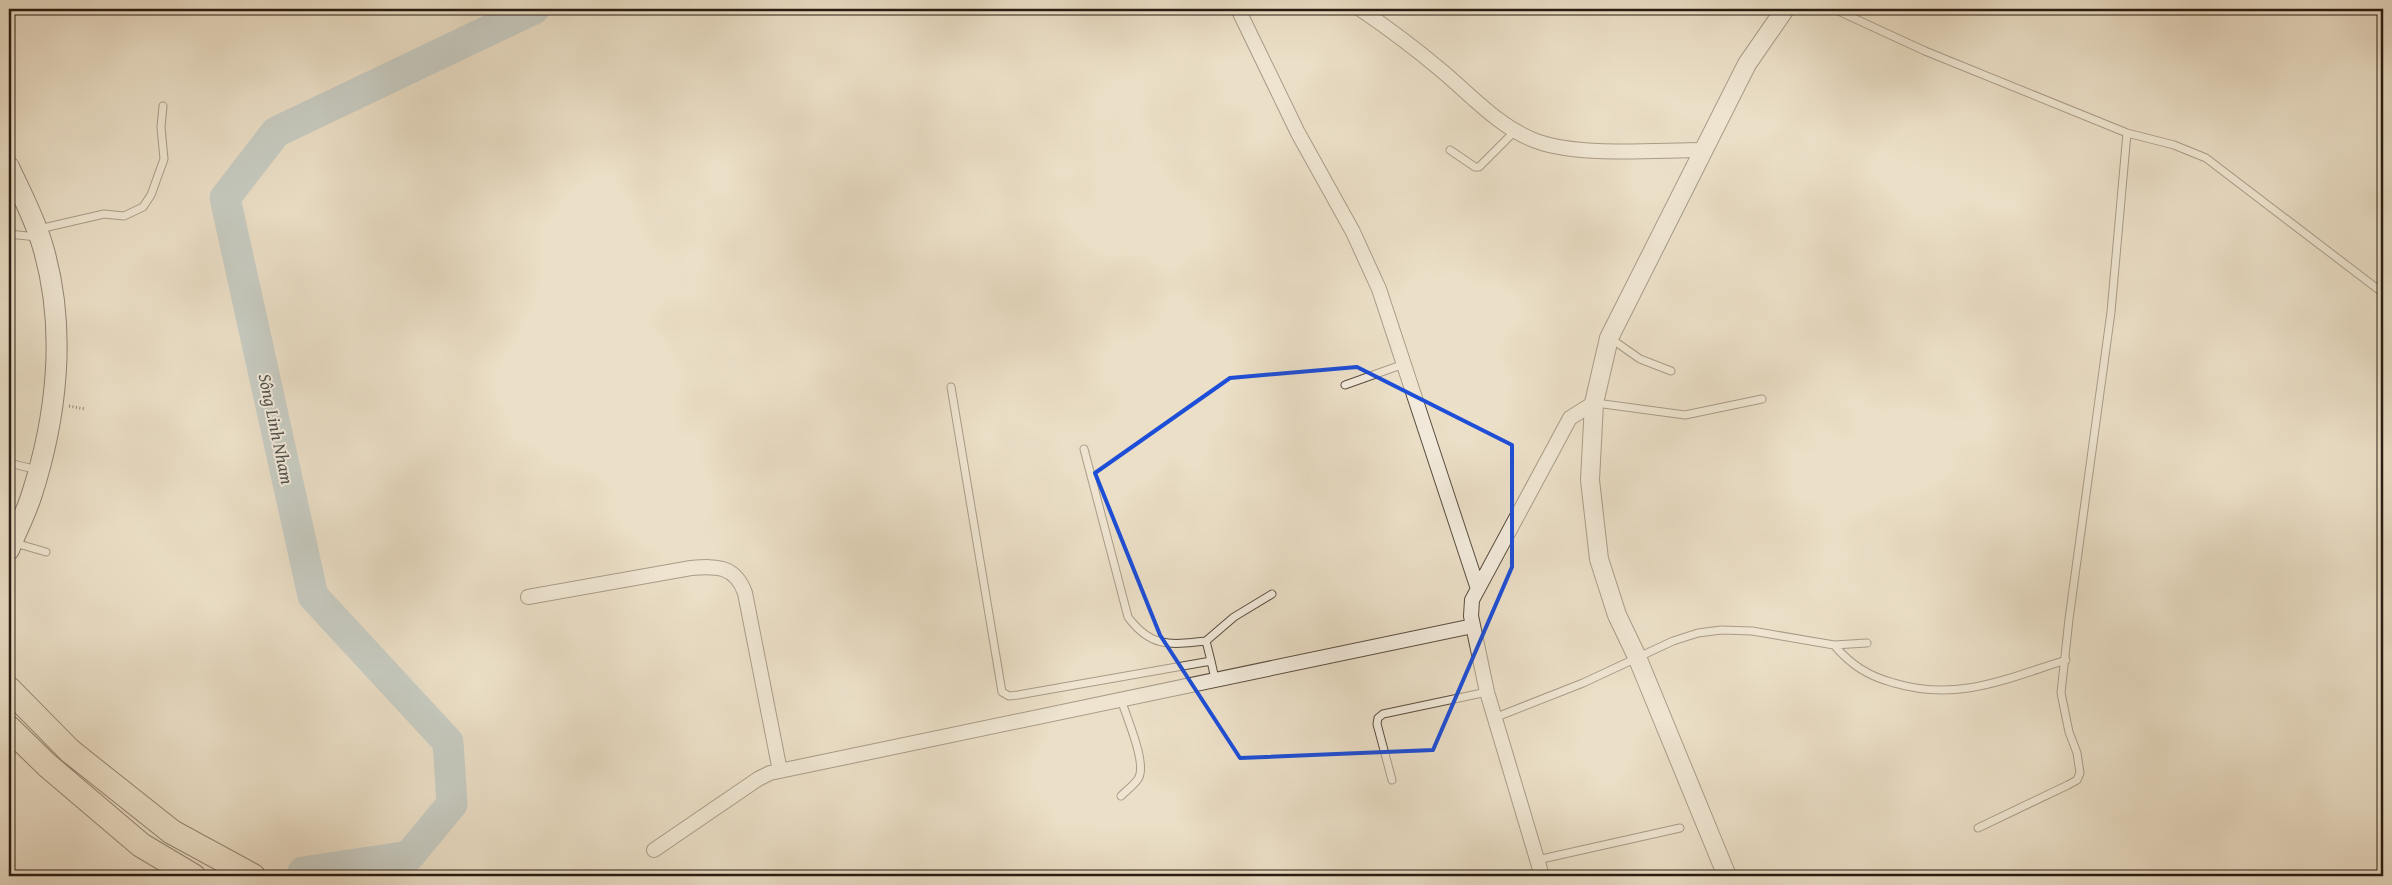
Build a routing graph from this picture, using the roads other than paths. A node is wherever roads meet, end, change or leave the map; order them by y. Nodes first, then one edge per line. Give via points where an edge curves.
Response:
1 (1238, 9) edge
2 (1360, 9) edge
3 (1785, 9) edge
4 (1834, 9) edge
5 (163, 106) dead end
6 (1515, 132) junction
7 (2127, 133) junction
8 (1450, 150) dead end
9 (1702, 150) junction
10 (9, 167) edge
11 (38, 233) junction
12 (9, 234) edge
13 (2383, 293) edge
14 (1609, 338) junction
15 (1404, 364) junction
16 (1671, 371) dead end
17 (1345, 385) dead end
18 (951, 387) dead end
19 (1762, 398) dead end
20 (1594, 403) junction
21 (1084, 449) dead end
22 (9, 462) edge
23 (38, 470) junction
24 (10, 546) edge
25 (46, 552) dead end
26 (1478, 589) junction
27 (1272, 594) dead end
28 (528, 596) dead end
29 (1473, 626) junction
30 (1206, 641) junction
31 (1867, 642) dead end
32 (1834, 645) junction
33 (1637, 657) junction
34 (2066, 660) junction
35 (1210, 661) junction
36 (1215, 679) junction
37 (9, 689) edge
38 (1487, 692) junction
39 (1121, 699) junction
40 (1494, 718) junction
41 (9, 728) edge
42 (780, 771) junction
43 (1392, 780) dead end
44 (1121, 796) dead end
45 (1680, 828) dead end
46 (1978, 828) dead end
47 (654, 850) dead end
48 (1537, 860) junction
49 (193, 876) edge
50 (254, 876) edge
51 (1542, 876) edge
52 (1727, 876) edge

1 - 15 street via 1298,133 1364,257 1388,313
2 - 6 street via 1422,54
3 - 9 street via 1747,64
4 - 7 lane via 1925,51
5 - 11 lane via 164,159 151,195 143,207 124,216 104,214
6 - 8 lane via 1479,166 1475,167
6 - 9 street via 1536,141 1574,149
7 - 13 lane via 2206,158
7 - 34 lane via 2111,312
9 - 14 street
10 - 11 main road
11 - 12 lane
11 - 23 main road via 50,277 57,355 54,404
14 - 16 lane via 1640,359
14 - 20 street
15 - 17 lane
15 - 26 street
18 - 35 lane via 1002,692 1018,695
19 - 20 lane via 1685,415
20 - 26 street via 1570,418
20 - 33 street via 1590,480 1599,559 1617,615
21 - 30 lane via 1128,617 1138,630 1159,642
22 - 23 lane
23 - 24 main road via 31,498
24 - 25 lane
26 - 29 street via 1472,600
27 - 30 lane via 1234,617
28 - 42 street via 691,568 728,570 737,577 745,593
29 - 36 street
29 - 38 street
30 - 35 lane
31 - 32 lane
32 - 33 lane via 1752,631 1721,630 1673,641
32 - 34 lane via 1873,677 1946,692 1970,689
33 - 40 lane via 1583,683
33 - 52 street
34 - 46 lane via 2062,694 2069,732 2077,753 2080,773 2077,780
35 - 36 lane
36 - 39 street
37 - 50 highway via 70,751 165,827
38 - 40 street
38 - 43 lane via 1383,714 1378,718
39 - 42 street
39 - 44 lane via 1142,770 1138,779
40 - 48 street
41 - 49 highway via 47,766 141,845
42 - 47 street via 758,779
45 - 48 lane
48 - 51 street

